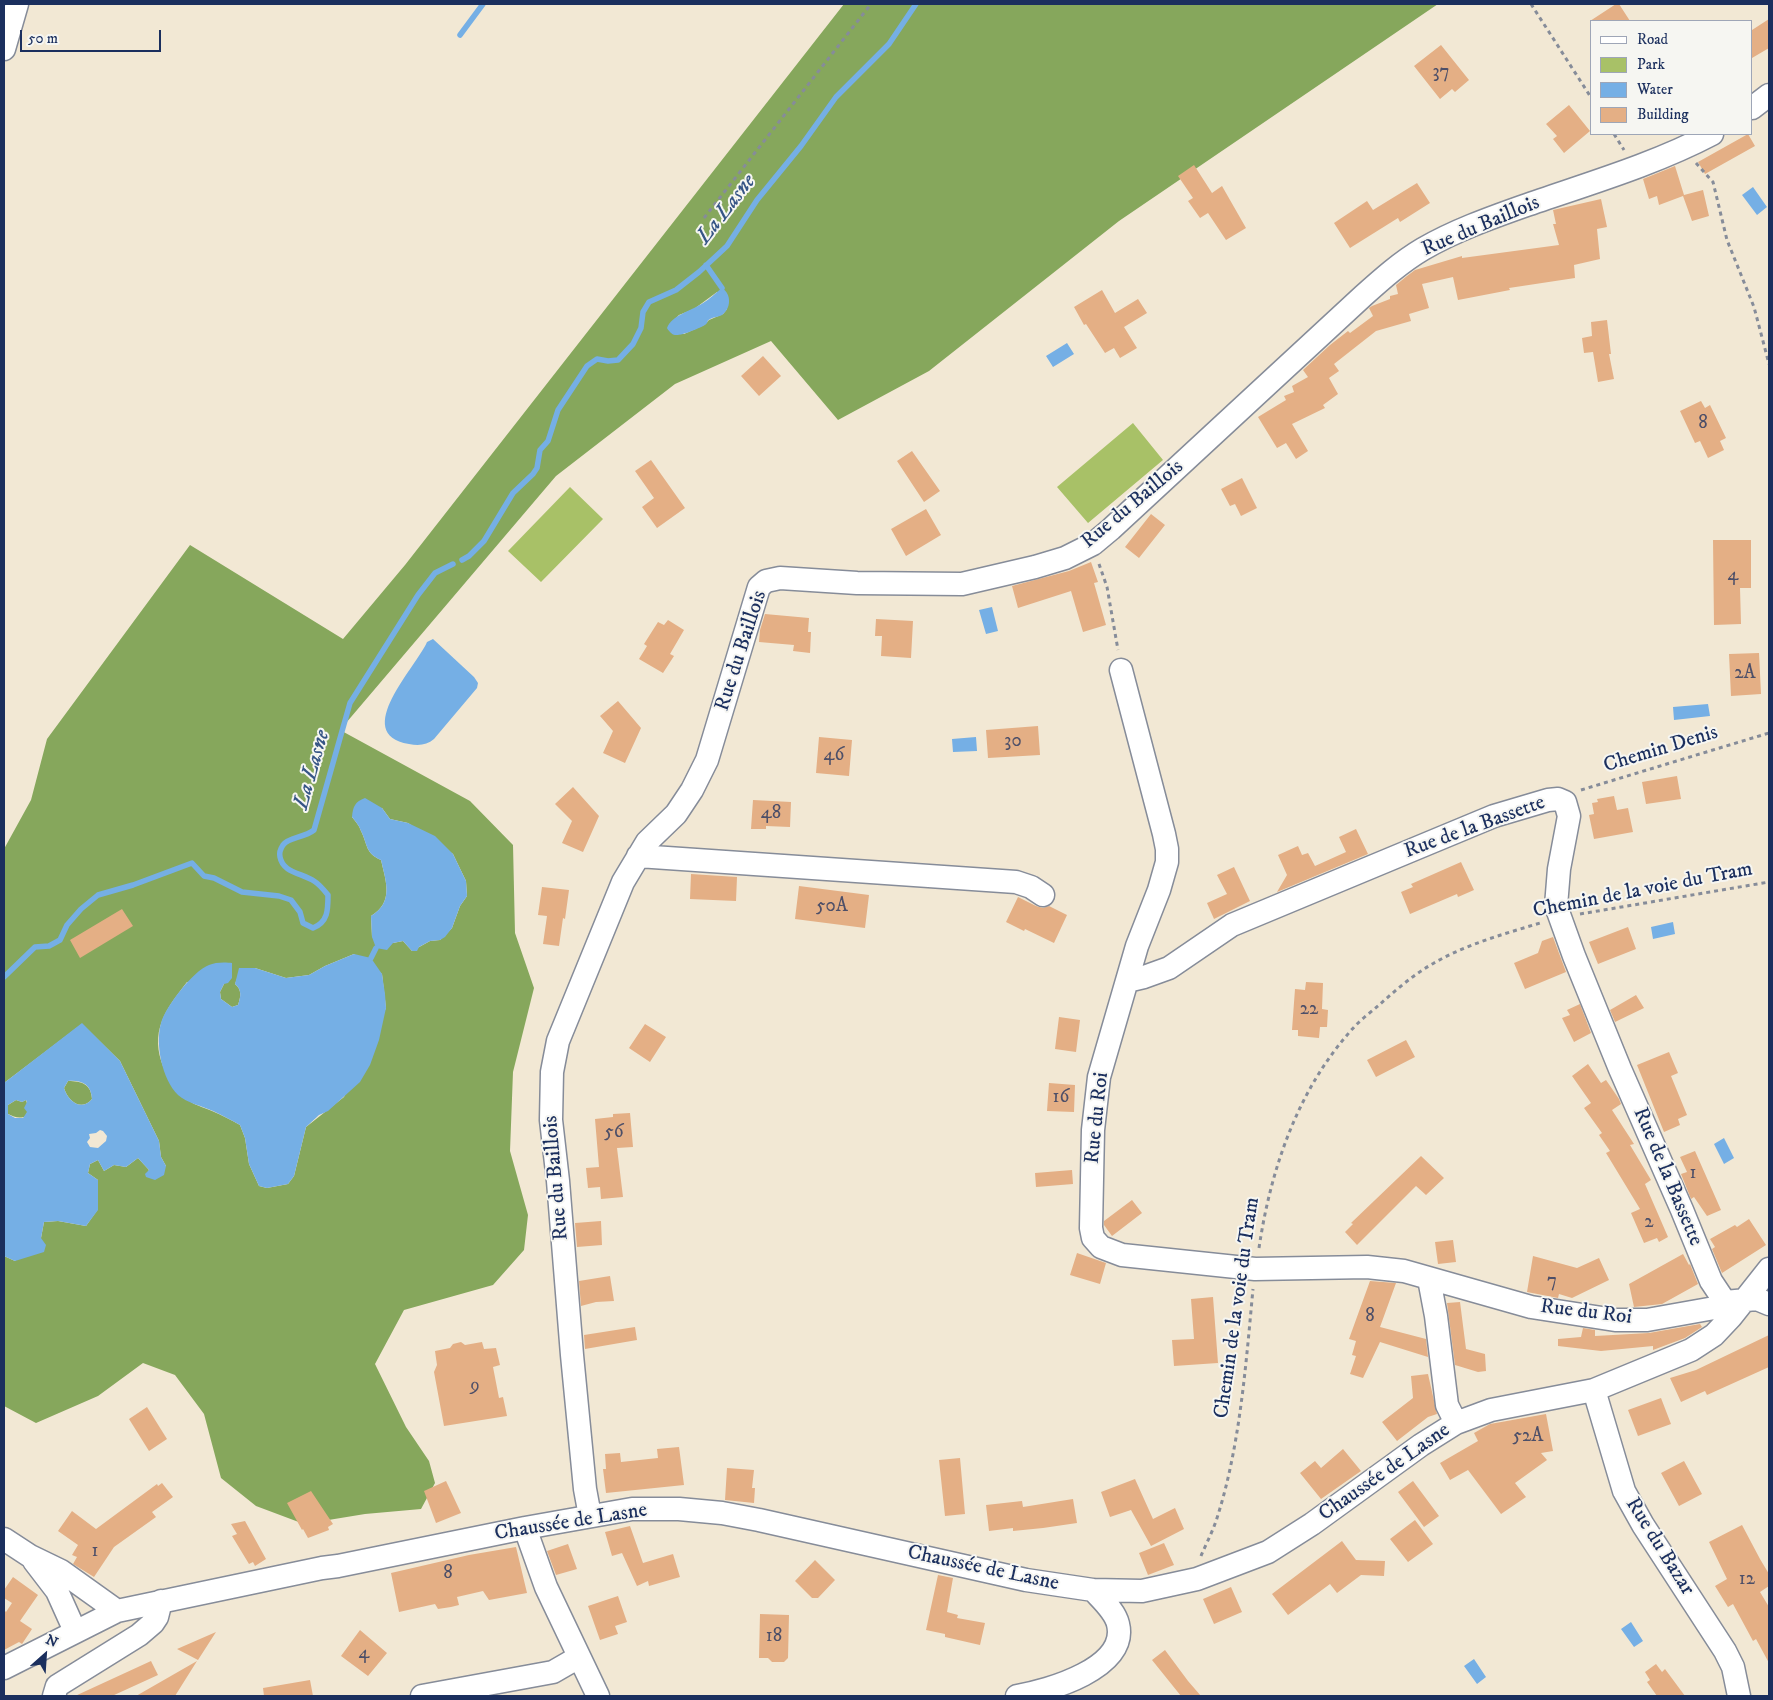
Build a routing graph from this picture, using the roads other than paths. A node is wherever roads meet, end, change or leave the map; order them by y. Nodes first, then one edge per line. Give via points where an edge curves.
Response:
1 (17, 4) edge
2 (4, 49) edge
3 (1710, 135) edge
4 (1121, 670) road end
5 (638, 856) junction
6 (1043, 895) dead end
7 (1127, 981) junction
8 (1769, 1269) edge
9 (1429, 1279) junction
10 (1744, 1300) junction
11 (1769, 1304) edge
12 (1594, 1390) junction
13 (1456, 1423) junction
14 (590, 1516) junction
15 (525, 1528) junction
16 (4, 1539) edge
17 (30, 1556) junction
18 (1093, 1590) junction
19 (161, 1601) junction
20 (116, 1611) junction
21 (75, 1631) junction
22 (579, 1656) junction
23 (4, 1668) edge
24 (54, 1696) edge
25 (422, 1696) edge
26 (598, 1696) edge
27 (1017, 1696) edge
28 (1739, 1696) edge

1 - 2 street
3 - 5 street, Rue du Baillois via 1687,147 1504,214 1424,249 1388,273 1092,544 1057,560 962,584 780,578 766,581 758,587 707,760 676,814
4 - 7 street, Rue du Roi via 1167,849 1159,890
5 - 6 street via 1016,882
5 - 14 street, Rue du Baillois via 623,882 558,1041 550,1097 572,1355
7 - 9 street, Rue du Roi via 1099,1077 1093,1130 1091,1228 1093,1238 1101,1247 1122,1255 1256,1269 1367,1267 1404,1271
7 - 10 street, Rue de la Bassette via 1168,968 1232,926 1494,816 1548,800 1565,802 1569,816 1556,888 1556,906 1620,1069 1711,1281 1725,1302
8 - 10 street, Chaussée de Lasne
9 - 10 street, Rue du Roi via 1531,1307 1615,1320 1647,1320
9 - 13 street via 1447,1405
10 - 11 street via 1757,1299
10 - 12 street, Chaussée de Lasne via 1714,1335 1691,1350
12 - 13 street, Chaussée de Lasne via 1491,1410
12 - 28 street, Rue du Bazar via 1624,1491 1725,1651 1733,1667
13 - 18 street, Chaussée de Lasne via 1268,1552 1197,1579 1142,1591
14 - 15 street, Chaussée de Lasne
14 - 18 street, Chaussée de Lasne via 632,1510 679,1509 722,1513 1026,1580
15 - 19 street, Chaussée de Lasne
15 - 22 street via 546,1587
16 - 17 street
17 - 20 street via 61,1571
17 - 21 street via 57,1591
18 - 27 street via 1118,1624 1114,1649 1101,1663 1079,1677
19 - 20 street, Chaussée de Lasne
19 - 24 street via 153,1623 57,1686
20 - 21 street, Chaussée de Lasne
21 - 23 street, Chaussée de Lasne
22 - 25 street via 553,1672
22 - 26 street

